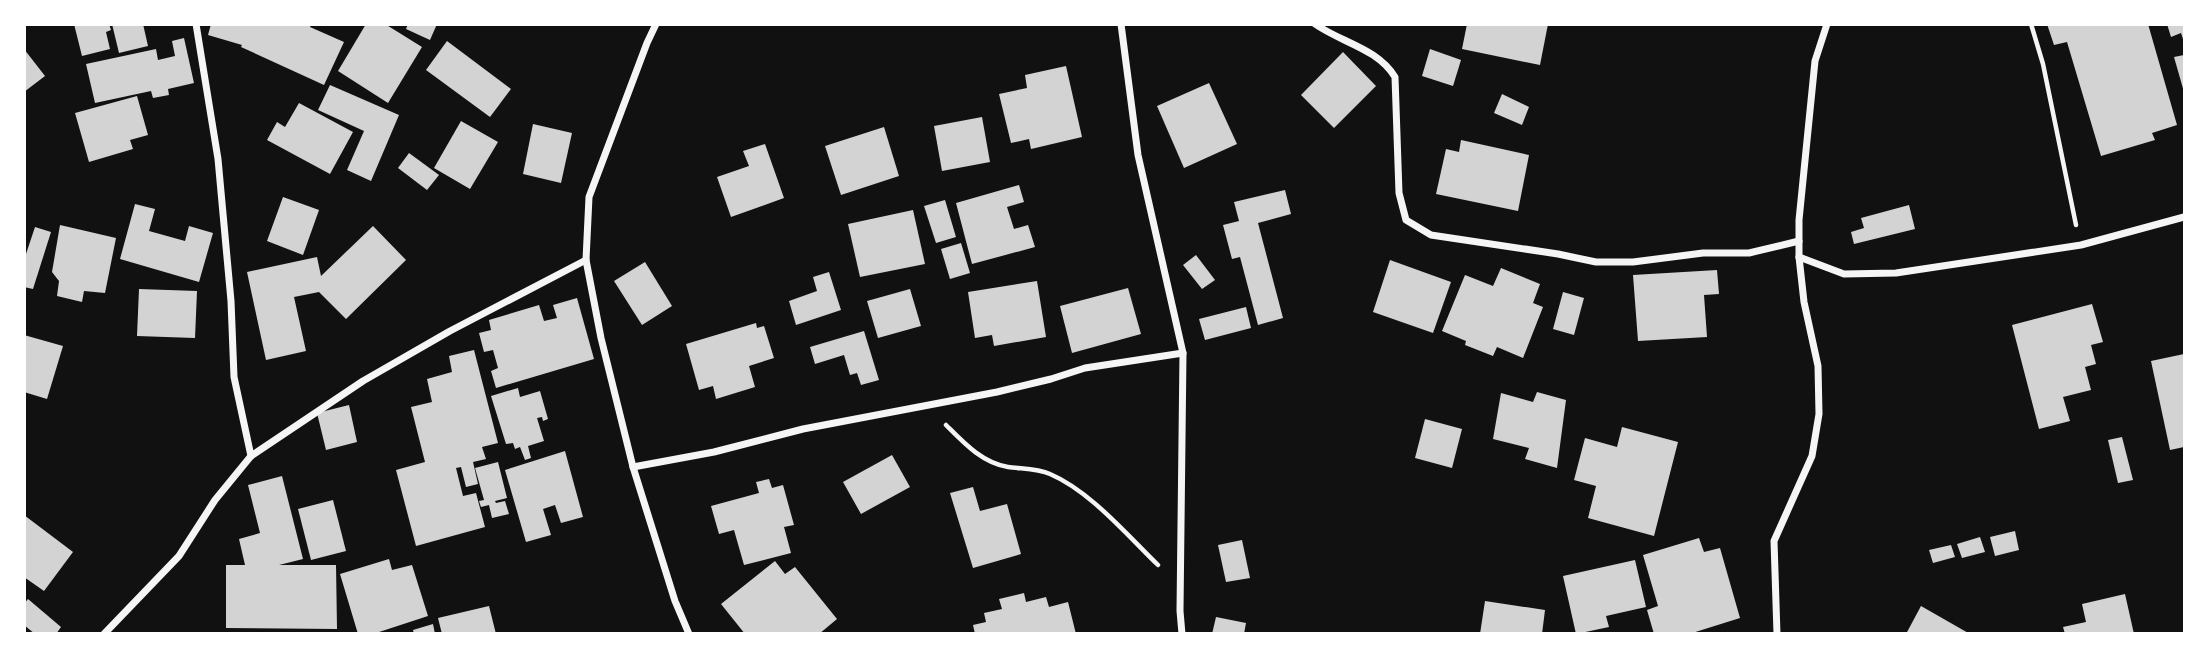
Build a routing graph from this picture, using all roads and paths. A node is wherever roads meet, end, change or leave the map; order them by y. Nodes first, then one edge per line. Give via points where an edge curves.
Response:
1 (196, 24) edge
2 (656, 24) edge
3 (1121, 24) edge
4 (1315, 24) edge
5 (1827, 24) edge
6 (2031, 24) edge
7 (2185, 217) edge
8 (1799, 241) junction
9 (2081, 245) junction
10 (1799, 257) junction
11 (586, 260) junction
12 (1182, 353) junction
13 (926, 404) junction
14 (251, 456) junction
15 (633, 467) junction
16 (1180, 587) junction
17 (104, 634) edge
18 (689, 634) edge
19 (1182, 634) edge
20 (1777, 634) edge

1 - 14 street via 218,159 232,301 234,377
2 - 11 street via 589,197
3 - 12 street via 1138,155
4 - 8 street via 1332,37 1366,50 1395,77 1399,193 1406,220 1431,235 1596,262 1749,253
5 - 8 street via 1815,61
6 - 9 path
7 - 9 street
8 - 10 street
9 - 10 street via 1896,272 1844,274
10 - 20 street via 1818,366 1819,415 1812,456 1774,541
11 - 14 street via 363,381
11 - 15 street
12 - 13 street via 1085,368 997,392
12 - 16 street
13 - 15 street
13 - 16 path via 983,457 999,465 1051,474 1077,491
14 - 17 street via 215,500 179,556
15 - 18 street
16 - 19 street

